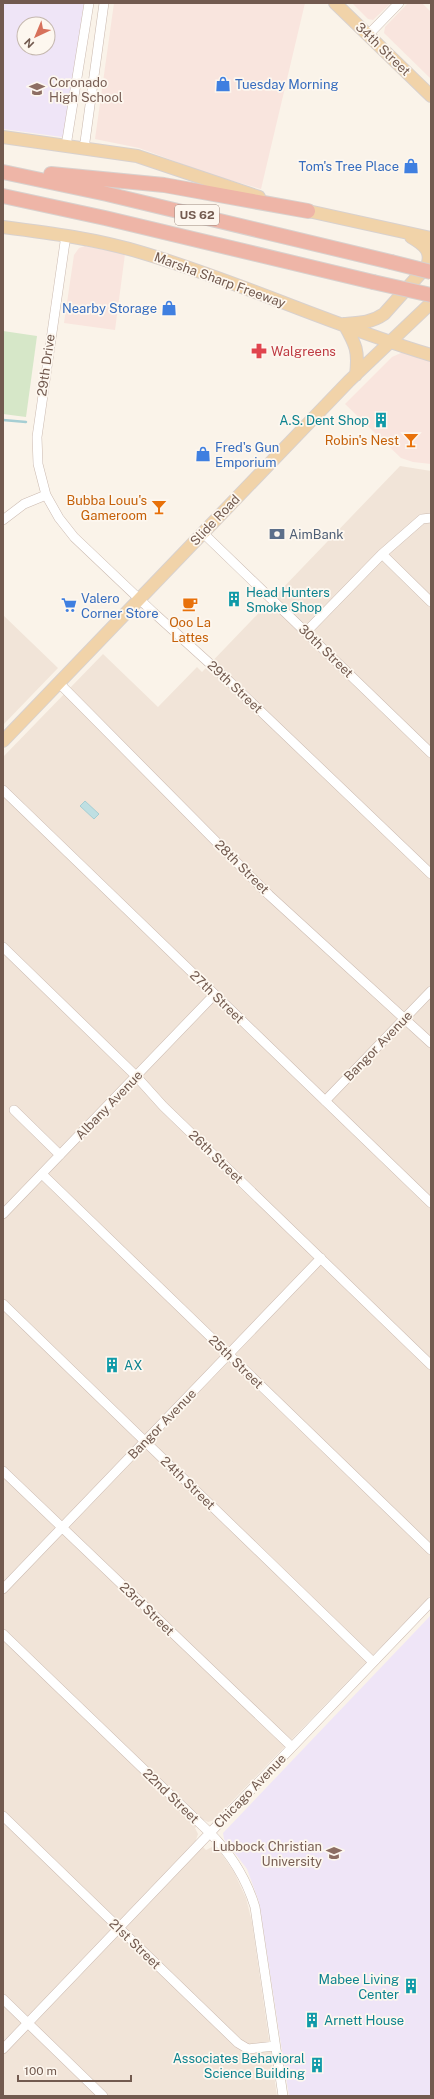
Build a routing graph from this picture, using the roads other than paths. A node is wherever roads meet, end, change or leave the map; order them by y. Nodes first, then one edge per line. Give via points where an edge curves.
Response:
1 (89, 3) edge
2 (104, 3) edge
3 (335, 3) edge
4 (399, 3) edge
5 (368, 35) junction
6 (80, 64) junction
7 (96, 66) junction
8 (431, 96) edge
9 (3, 137) edge
10 (66, 146) junction
11 (84, 149) junction
12 (3, 171) edge
13 (3, 196) edge
14 (308, 211) junction
15 (3, 227) edge
16 (404, 232) junction
17 (66, 235) junction
18 (431, 238) edge
19 (431, 272) edge
20 (431, 295) edge
21 (431, 303) edge
22 (344, 324) junction
23 (390, 343) junction
24 (431, 355) edge
25 (356, 375) junction
26 (46, 496) junction
27 (431, 518) edge
28 (3, 520) edge
29 (203, 533) junction
30 (382, 554) junction
31 (140, 599) junction
32 (431, 602) edge
33 (306, 632) junction
34 (59, 683) junction
35 (3, 740) edge
36 (431, 753) edge
37 (3, 790) edge
38 (431, 874) edge
39 (3, 947) edge
40 (431, 991) edge
41 (214, 994) junction
42 (405, 1018) junction
43 (431, 1043) edge
44 (136, 1076) junction
45 (324, 1100) junction
46 (14, 1110) dead end
47 (60, 1155) junction
48 (42, 1174) junction
49 (431, 1204) edge
50 (3, 1214) edge
51 (321, 1258) junction
52 (3, 1304) edge
53 (229, 1355) junction
54 (431, 1365) edge
55 (145, 1442) junction
56 (3, 1471) edge
57 (62, 1528) junction
58 (431, 1550) edge
59 (3, 1589) edge
60 (431, 1602) edge
61 (3, 1634) edge
62 (373, 1662) junction
63 (292, 1747) junction
64 (3, 1816) edge
65 (210, 1833) junction
66 (119, 1928) junction
67 (3, 1999) edge
68 (28, 2023) junction
69 (276, 2046) junction
70 (3, 2049) edge
71 (103, 2096) edge
72 (283, 2096) edge

1 - 6 street
2 - 7 street
3 - 5 main road, 34th Street
4 - 5 street
5 - 8 main road, 34th Street
6 - 7 street
6 - 10 street
7 - 11 street
9 - 10 main road
10 - 11 main road
11 - 14 main road via 137,156
12 - 14 highway via 164,185
12 - 19 highway, US 62, bridge
13 - 20 highway, Marsha Sharp Freeway / US 62, bridge
14 - 16 main road
15 - 17 main road, Marsha Sharp Freeway
16 - 18 main road
16 - 22 main road via 425,245 430,258 427,266 376,320
17 - 22 main road, Marsha Sharp Freeway via 141,252
17 - 26 street, 29th Drive via 37,437 38,464
21 - 23 main road, Slide Road
22 - 23 main road, Marsha Sharp Freeway
22 - 25 main road via 356,344
23 - 24 main road, Marsha Sharp Freeway
23 - 25 main road, Slide Road
25 - 29 main road, Slide Road
26 - 28 street via 24,504
26 - 31 street, 29th Street via 74,537
27 - 30 street via 422,519
29 - 31 main road, Slide Road
29 - 33 street, 30th Street
30 - 32 street
30 - 33 street
31 - 34 main road, Slide Road
31 - 38 street, 29th Street
33 - 36 street, 30th Street
34 - 35 main road, Slide Road
34 - 42 street, 28th Street via 269,894
37 - 41 street, 27th Street
39 - 44 street, 26th Street
40 - 42 street, Bangor Avenue
41 - 44 street, Albany Avenue
41 - 45 street, 27th Street
42 - 43 street, 28th Street
42 - 45 street, Bangor Avenue
44 - 47 street, Albany Avenue
44 - 51 street, 26th Street via 163,1106
45 - 49 street, 27th Street
46 - 47 street
47 - 48 street, Albany Avenue
48 - 50 street, Albany Avenue
48 - 53 street, 25th Street
51 - 53 street, Bangor Avenue
51 - 54 street, 26th Street
52 - 55 street, 24th Street
53 - 55 street, Bangor Avenue
53 - 58 street, 25th Street
55 - 57 street, Bangor Avenue
55 - 62 street, 24th Street
56 - 57 street, 23rd Street
57 - 59 street, Bangor Avenue
57 - 63 street, 23rd Street
60 - 62 street, Chicago Avenue
61 - 65 street, 22nd Street
62 - 63 street, Chicago Avenue
63 - 65 street, Chicago Avenue
64 - 66 street, 21st Street
65 - 66 street, Chicago Avenue
65 - 69 street, 22nd Street via 233,1859 252,1898
66 - 68 street, Chicago Avenue
66 - 69 street, 21st Street via 238,2043 248,2049
67 - 68 street
68 - 70 street, Chicago Avenue
68 - 71 street
69 - 72 street, 22nd Street

